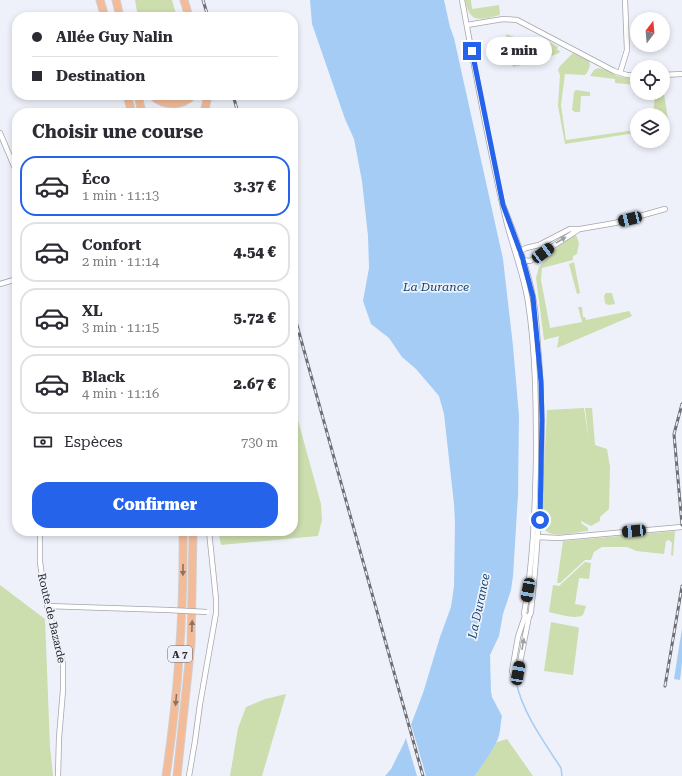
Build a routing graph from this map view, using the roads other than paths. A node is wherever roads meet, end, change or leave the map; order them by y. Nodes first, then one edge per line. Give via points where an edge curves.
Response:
1 (100, 0) edge
2 (105, 0) edge
3 (116, 0) edge
4 (180, 0) edge
5 (184, 0) edge
6 (462, 0) edge
7 (625, 0) edge
8 (104, 12) edge
9 (108, 12) edge
10 (119, 12) edge
11 (184, 12) edge
12 (188, 12) edge
13 (467, 25) junction
14 (620, 73) junction
15 (682, 74) edge
16 (630, 75) edge
17 (670, 75) edge
18 (160, 100) edge
19 (187, 100) edge
20 (0, 133) edge
21 (12, 161) edge
22 (503, 205) junction
23 (665, 209) dead end
24 (580, 229) junction
25 (517, 243) junction
26 (526, 248) junction
27 (518, 255) junction
28 (523, 261) junction
29 (530, 261) junction
30 (527, 272) junction
31 (12, 280) edge
32 (0, 284) edge
33 (682, 527) edge
34 (40, 536) edge
35 (183, 536) edge
36 (193, 536) edge
37 (210, 536) edge
38 (536, 537) junction
39 (47, 606) junction
40 (216, 613) junction
41 (508, 678) dead end
42 (58, 776) edge
43 (166, 776) edge
44 (177, 776) edge
45 (189, 776) edge

1 - 8 highway
2 - 9 highway
3 - 10 highway
4 - 11 highway
5 - 12 highway
6 - 13 street
7 - 14 street via 627,50
13 - 14 street via 503,19 517,20
13 - 22 street
14 - 16 street
15 - 17 street
18 - 19 highway via 175,104
20 - 21 street
22 - 25 street
22 - 27 street
23 - 24 street via 615,223
24 - 26 street via 570,229 539,245
29 -> 24 street
25 - 26 street
25 - 27 street
26 - 27 street
27 - 28 street
27 - 28 street
27 - 38 street via 528,301 536,392
28 - 29 street
28 - 30 street
29 - 30 street
30 - 38 street via 535,310 541,382 541,485
31 - 32 street
33 - 38 street via 559,538
34 - 39 street, Route de Bazarde via 40,566
35 -> 43 highway, A 7 via 181,643
44 -> 36 highway, A 7 via 191,644
37 - 40 street
38 - 41 street via 527,616 518,637 512,671
39 - 40 street, bridge
39 - 42 street, Route de Bazarde via 63,668
40 - 45 street

